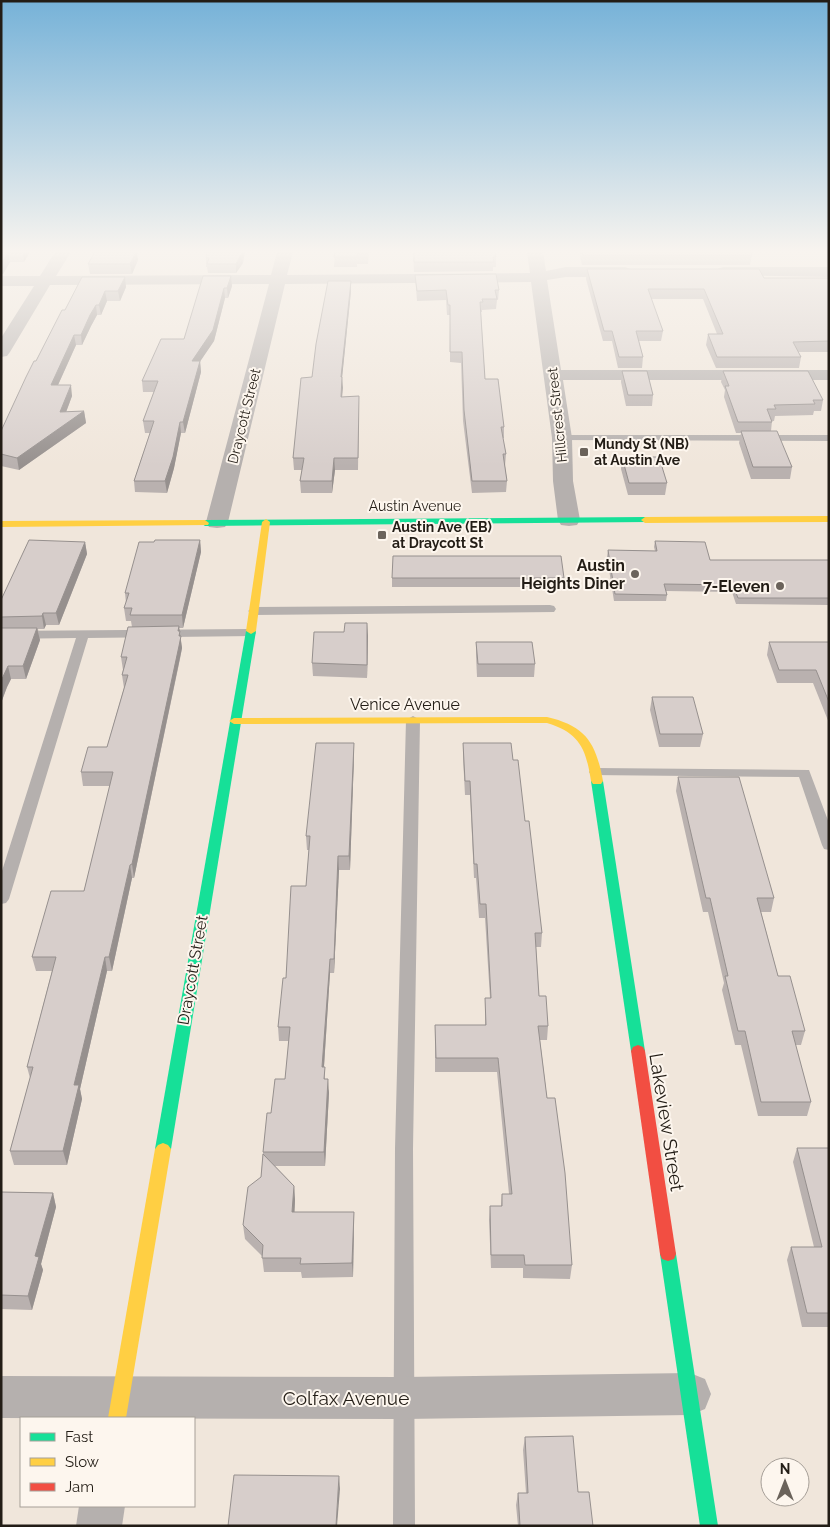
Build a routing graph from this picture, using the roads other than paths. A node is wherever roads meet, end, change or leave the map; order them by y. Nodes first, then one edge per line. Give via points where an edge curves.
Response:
1 (19, 323) edge
2 (268, 323) edge
3 (545, 323) edge
4 (1, 352) edge
5 (553, 375) junction
6 (829, 375) edge
7 (562, 438) junction
8 (829, 438) edge
9 (829, 519) edge
10 (569, 520) junction
11 (217, 522) junction
12 (266, 522) junction
13 (1, 524) edge
14 (550, 609) dead end
15 (254, 612) junction
16 (250, 632) junction
17 (82, 634) junction
18 (1, 635) edge
19 (413, 720) junction
20 (234, 721) junction
21 (575, 729) joint
22 (596, 772) junction
23 (829, 845) edge
24 (1, 899) edge
25 (690, 1394) junction
26 (1, 1398) edge
27 (404, 1398) junction
28 (118, 1407) edge
29 (102, 1507) edge
30 (99, 1526) edge
31 (404, 1526) edge
32 (709, 1526) edge

1 - 4 street
2 - 11 street, Draycott Street
3 - 5 street, Hillcrest Street
5 - 6 street
5 - 7 street, Hillcrest Street
7 - 8 lane
7 - 10 street, Hillcrest Street via 563,481
9 - 10 street, Austin Avenue
10 - 12 street, Austin Avenue
11 - 12 street, Austin Avenue
11 - 13 street, Austin Avenue
12 - 15 street, Draycott Street
14 - 15 lane
15 - 16 street, Draycott Street
16 - 17 lane
16 - 20 street, Draycott Street
17 - 18 lane
17 - 24 lane
19 - 20 street, Venice Avenue
19 - 21 street, Venice Avenue via 533,719 559,722
19 - 27 lane via 404,1139
20 - 28 street, Draycott Street
21 - 22 street, Lakeview Street via 586,740
22 - 23 lane via 804,773
22 - 25 street, Lakeview Street
25 - 27 street, Colfax Avenue
25 - 32 street, Lakeview Street
26 - 28 street, Colfax Avenue
27 - 28 street, Colfax Avenue
27 - 31 lane
29 - 30 street

